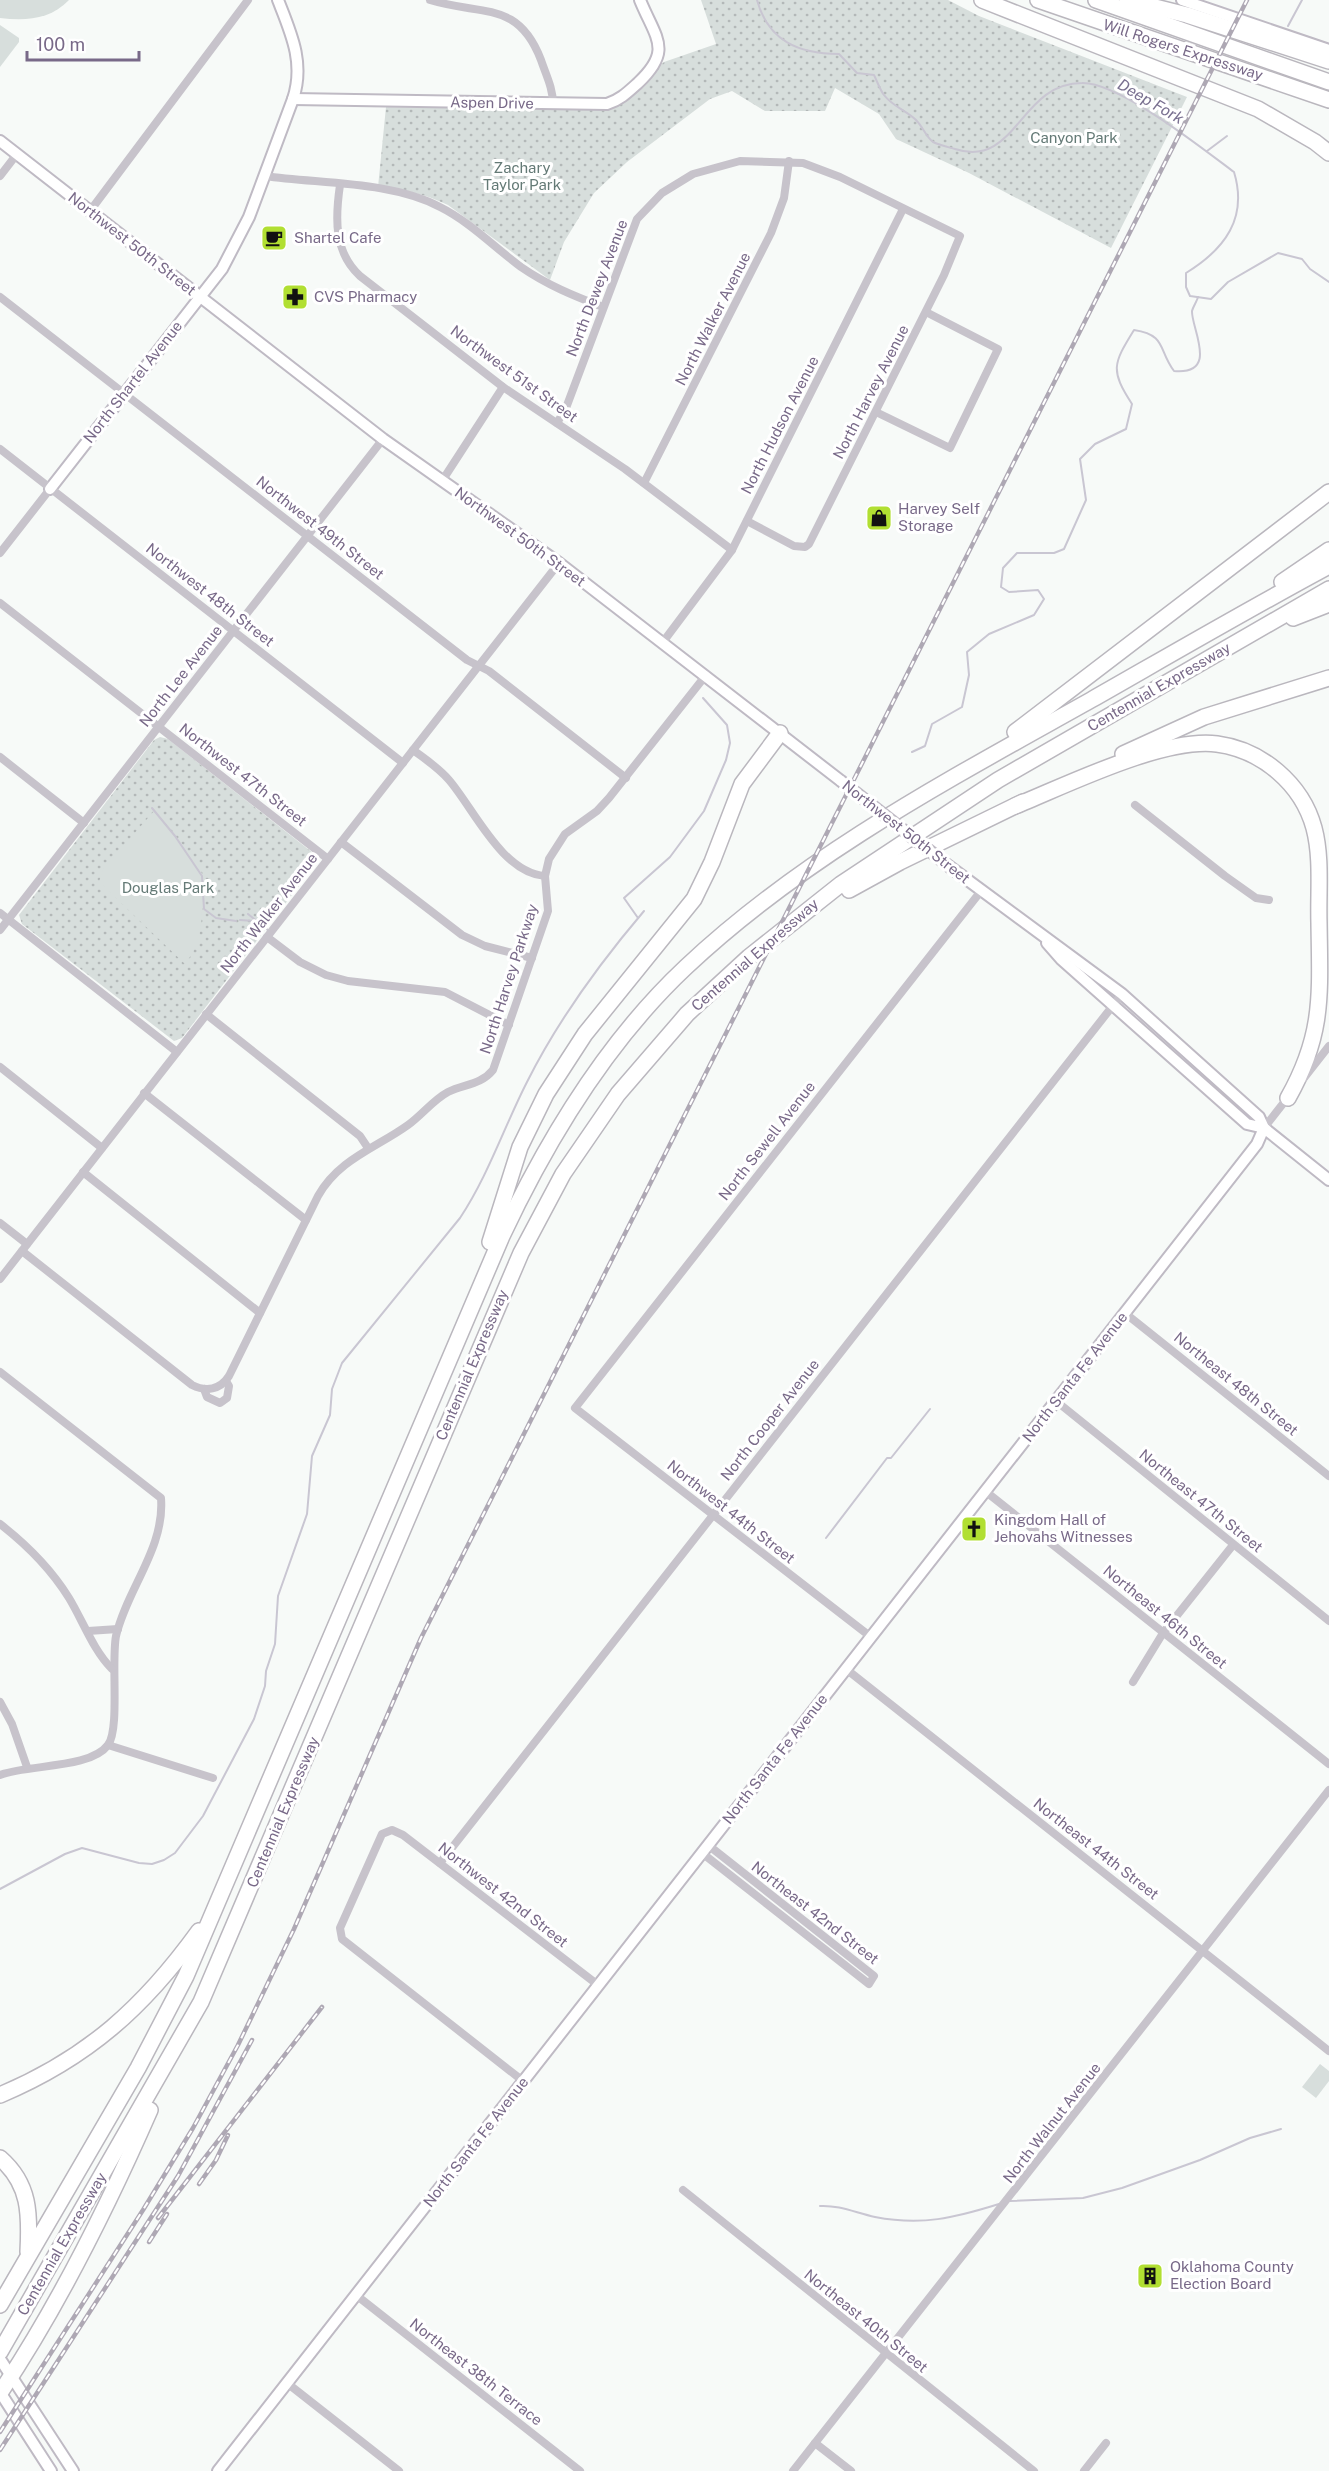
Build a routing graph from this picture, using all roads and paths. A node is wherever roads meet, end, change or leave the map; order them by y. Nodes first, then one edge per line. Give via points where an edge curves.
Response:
1 (248, 0) edge
2 (278, 0) edge
3 (430, 0) edge
4 (640, 0) edge
5 (982, 0) edge
6 (1038, 0) edge
7 (1096, 0) edge
8 (1126, 0) edge
9 (1182, 0) edge
10 (1329, 50) edge
11 (1329, 61) edge
12 (1329, 82) edge
13 (293, 99) junction
14 (1329, 100) edge
15 (553, 104) junction
16 (1281, 120) junction
17 (0, 141) edge
18 (1329, 153) edge
19 (17, 154) junction
20 (789, 161) junction
21 (1329, 166) edge
22 (0, 176) edge
23 (265, 176) junction
24 (340, 185) junction
25 (903, 209) junction
26 (90, 211) junction
27 (960, 236) joint
28 (0, 297) edge
29 (200, 297) junction
30 (603, 307) junction
31 (926, 312) junction
32 (503, 387) junction
33 (124, 393) junction
34 (876, 412) junction
35 (557, 423) junction
36 (383, 439) junction
37 (0, 449) edge
38 (442, 481) junction
39 (644, 483) junction
40 (50, 489) junction
41 (1329, 492) edge
42 (747, 521) junction
43 (307, 535) junction
44 (732, 550) junction
45 (1329, 550) edge
46 (0, 553) edge
47 (559, 563) junction
48 (1329, 566) edge
49 (1329, 589) edge
50 (0, 603) edge
51 (1329, 604) edge
52 (1219, 626) junction
53 (234, 631) junction
54 (1251, 634) junction
55 (663, 642) junction
56 (479, 666) junction
57 (706, 675) junction
58 (1329, 678) edge
59 (159, 726) junction
60 (786, 738) junction
61 (413, 750) junction
62 (0, 758) edge
63 (403, 763) junction
64 (962, 773) junction
65 (626, 778) junction
66 (1135, 805) dead end
67 (1015, 806) junction
68 (84, 823) junction
69 (341, 842) junction
70 (328, 859) junction
71 (545, 876) junction
72 (981, 891) junction
73 (1269, 900) dead end
74 (0, 913) edge
75 (8, 919) junction
76 (789, 924) junction
77 (0, 930) edge
78 (1039, 934) junction
79 (267, 937) junction
80 (532, 958) junction
81 (1122, 994) junction
82 (1114, 1004) junction
83 (206, 1014) junction
84 (508, 1025) junction
85 (1329, 1046) edge
86 (177, 1052) junction
87 (0, 1067) edge
88 (144, 1093) junction
89 (1287, 1098) junction
90 (1264, 1128) junction
91 (102, 1148) junction
92 (368, 1148) junction
93 (83, 1172) junction
94 (1329, 1180) edge
95 (306, 1220) junction
96 (0, 1223) edge
97 (27, 1244) junction
98 (22, 1251) junction
99 (0, 1279) edge
100 (1125, 1312) junction
101 (260, 1313) junction
102 (462, 1331) junction
103 (0, 1372) edge
104 (226, 1381) junction
105 (204, 1389) junction
106 (1056, 1401) junction
107 (575, 1408) joint
108 (1329, 1476) edge
109 (985, 1491) junction
110 (713, 1515) junction
111 (0, 1524) edge
112 (1233, 1545) junction
113 (1329, 1621) edge
114 (118, 1629) junction
115 (88, 1631) junction
116 (1162, 1634) junction
117 (871, 1637) junction
118 (846, 1669) junction
119 (112, 1670) junction
120 (1133, 1682) dead end
121 (0, 1702) edge
122 (108, 1745) junction
123 (1329, 1764) edge
124 (27, 1767) junction
125 (0, 1775) edge
126 (213, 1778) dead end
127 (1329, 1790) edge
128 (705, 1849) junction
129 (440, 1863) junction
130 (217, 1907) junction
131 (1203, 1952) junction
132 (598, 1985) junction
133 (180, 2042) junction
134 (1329, 2051) edge
135 (523, 2081) junction
136 (0, 2095) edge
137 (0, 2158) edge
138 (683, 2190) dead end
139 (27, 2258) junction
140 (356, 2295) junction
141 (0, 2305) edge
142 (2, 2348) edge
143 (886, 2355) junction
144 (0, 2360) edge
145 (12, 2375) junction
146 (286, 2383) junction
147 (0, 2392) edge
148 (815, 2443) junction
149 (1106, 2443) dead end
150 (51, 2471) edge
151 (73, 2471) edge
152 (218, 2471) edge
153 (399, 2471) edge
154 (580, 2471) edge
155 (794, 2471) edge
156 (851, 2471) edge
157 (1034, 2471) edge
158 (1084, 2471) edge

1 - 26 street
2 - 13 main road, North Shartel Avenue via 297,53 298,80
3 - 15 street via 498,14 519,23 534,40 553,93
4 - 15 main road, Aspen Drive via 658,45 660,55 656,64 616,101 596,105
5 - 16 highway
6 - 14 highway, Will Rogers Expressway
7 - 12 highway, Will Rogers Expressway
8 - 11 highway via 1187,15
9 - 10 main road
13 - 15 main road, Aspen Drive
13 - 23 main road, North Shartel Avenue
16 - 18 highway
16 - 21 highway
17 - 19 main road, Northwest 50th Street
19 - 22 street
19 - 26 main road, Northwest 50th Street
20 - 25 street, North Dewey Avenue via 821,168
20 - 30 street, North Dewey Avenue via 740,161 717,166 693,174 662,193 638,219
20 - 39 street, North Walker Avenue via 784,198 771,233
23 - 24 street
23 - 29 main road, North Shartel Avenue via 236,246
24 - 30 street via 399,192 442,207 540,279
24 - 32 street, Northwest 51st Street via 337,230 353,270
25 - 27 street, North Dewey Avenue
25 - 42 street, North Hudson Avenue
26 - 29 main road, Northwest 50th Street
27 - 31 street, North Harvey Avenue
28 - 33 street, Northwest 49th Street
29 - 33 main road, North Shartel Avenue
29 - 36 main road, Northwest 50th Street
30 - 35 street, North Dewey Avenue
31 - 34 street, North Harvey Avenue
31 - 34 street via 998,349 950,448
32 - 35 street, Northwest 51st Street
32 - 38 street
33 - 40 main road, North Shartel Avenue
33 - 43 street, Northwest 49th Street
34 - 42 street, North Harvey Avenue via 805,547 795,546
35 - 39 street, Northwest 51st Street
36 - 38 main road, Northwest 50th Street
36 - 43 street, North Lee Avenue
37 - 40 street, Northwest 48th Street
38 - 47 main road, Northwest 50th Street
39 - 44 street, Northwest 51st Street
40 - 46 street, North Shartel Avenue
40 - 53 street, Northwest 48th Street
41 - 64 highway
42 - 44 street, North Hudson Avenue
43 - 53 street, North Lee Avenue
43 - 56 street, Northwest 49th Street
44 - 55 street, North Hudson Avenue
45 - 52 highway
47 - 55 main road, Northwest 50th Street
47 - 56 street, North Walker Avenue
48 - 52 highway
49 - 54 highway
50 - 59 street, Northwest 47th Street
51 - 54 highway
52 - 64 highway, Centennial Expressway
53 - 59 street, North Lee Avenue
53 - 63 street, Northwest 48th Street
54 - 76 highway, Centennial Expressway via 998,780 841,884
55 - 57 main road, Northwest 50th Street
56 - 61 street, North Walker Avenue
56 - 65 street, Northwest 49th Street
57 - 60 main road, Northwest 50th Street
57 - 65 street, North Harvey Parkway
58 - 67 highway via 1204,717
59 - 68 street, North Lee Avenue
59 - 70 street, Northwest 47th Street
60 - 72 main road, Northwest 50th Street, bridge
60 - 102 highway via 742,784 694,898 585,1034 539,1108 520,1147
61 - 63 street, North Walker Avenue
61 - 71 street via 450,781 509,857 533,875
62 - 68 street
63 - 69 street, North Walker Avenue
64 - 102 highway, Centennial Expressway via 791,879 685,968 639,1017 586,1086 546,1148 502,1236
65 - 71 street, North Harvey Parkway via 603,805 560,840
66 - 73 street via 1233,882 1256,898
67 - 76 highway via 900,862
67 - 89 highway via 1148,753 1194,743 1220,744 1246,752 1269,764 1287,781 1308,811 1316,840 1320,983 1314,1041
68 - 75 street, North Lee Avenue
69 - 70 street, North Walker Avenue
69 - 80 street via 462,935 484,946
70 - 79 street, North Walker Avenue
71 - 80 street, North Harvey Parkway via 548,911
72 - 78 main road, Northwest 50th Street
72 - 107 street, North Sewell Avenue
74 - 75 street
75 - 77 street, North Lee Avenue
75 - 86 street
76 - 133 highway, Centennial Expressway via 713,988 661,1041 597,1122 553,1192 521,1252 226,1946
78 - 81 main road, Northwest 50th Street via 1068,951
78 - 82 main road, Northwest 50th Street via 1061,959
79 - 83 street, North Walker Avenue
79 - 84 street via 300,962 326,975 355,982 437,990
80 - 84 street, North Harvey Parkway
81 - 82 street, North Cooper Avenue
81 - 90 main road, Northwest 50th Street via 1259,1117
82 - 90 main road, Northwest 50th Street via 1247,1124
82 - 110 street, North Cooper Avenue
83 - 86 street, North Walker Avenue
83 - 92 street via 360,1136
84 - 92 street, North Harvey Parkway via 489,1075 443,1096 408,1125
85 - 89 street, North Santa Fe Avenue
86 - 88 street, North Walker Avenue
87 - 91 street
88 - 91 street, North Walker Avenue
88 - 95 street
89 - 90 street, North Santa Fe Avenue
90 - 94 main road, Northwest 50th Street
90 - 100 main road, North Santa Fe Avenue via 1257,1144
91 - 93 street, North Walker Avenue
92 - 95 street, North Harvey Parkway via 332,1175
93 - 97 street, North Walker Avenue
93 - 101 street
95 - 101 street, North Harvey Parkway
96 - 97 street
97 - 98 street, North Walker Avenue
98 - 99 street, North Walker Avenue
98 - 105 street, North Harvey Parkway via 192,1385
100 - 106 main road, North Santa Fe Avenue
100 - 108 street, Northeast 48th Street
101 - 104 street, North Harvey Parkway
102 - 130 highway, Centennial Expressway
103 - 114 street via 161,1498 158,1533
104 - 105 street
104 - 105 street, North Harvey Parkway via 227,1398 220,1403 207,1397
106 - 109 main road, North Santa Fe Avenue
106 - 112 street, Northeast 47th Street
107 - 110 street, Northwest 44th Street
109 - 116 street, Northeast 46th Street
109 - 117 main road, North Santa Fe Avenue
110 - 117 street, Northwest 44th Street
110 - 129 street, North Cooper Avenue
111 - 115 street via 48,1567
112 - 113 street, Northeast 47th Street
112 - 116 street
114 - 115 street
114 - 119 street
115 - 119 street
116 - 120 street
116 - 123 street, Northeast 46th Street
117 - 118 main road, North Santa Fe Avenue
118 - 128 main road, North Santa Fe Avenue
118 - 131 street, Northeast 44th Street
119 - 122 street via 115,1727
121 - 124 street
122 - 124 street via 86,1759
122 - 126 street
124 - 125 street
127 - 131 street, North Walnut Avenue
128 - 128 street, Northeast 42nd Street via 869,1984 874,1976
128 - 132 main road, North Santa Fe Avenue
129 - 132 street, Northwest 42nd Street
129 - 135 street, Northwest 42nd Street via 399,1831 382,1834 340,1928 341,1937
130 - 136 highway via 171,1970 115,2027 69,2061
130 - 139 highway, Centennial Expressway via 164,2020
131 - 134 street, Northeast 44th Street
131 - 143 street, North Walnut Avenue
132 - 135 main road, North Santa Fe Avenue
133 - 142 highway, Centennial Expressway
133 - 145 highway via 55,2305
135 - 140 main road, North Santa Fe Avenue
137 - 139 highway via 21,2182 28,2204
138 - 143 street, Northeast 40th Street
139 - 141 highway, Centennial Expressway
140 - 146 main road, North Santa Fe Avenue
140 - 154 street, Northeast 38th Terrace
143 - 148 street, North Walnut Avenue
143 - 157 street, Northeast 40th Street
144 - 145 main road
145 - 147 highway
145 - 151 main road
146 - 152 main road, North Santa Fe Avenue
146 - 153 street
147 - 150 main road
148 - 155 street, North Walnut Avenue
148 - 156 street
149 - 158 street

